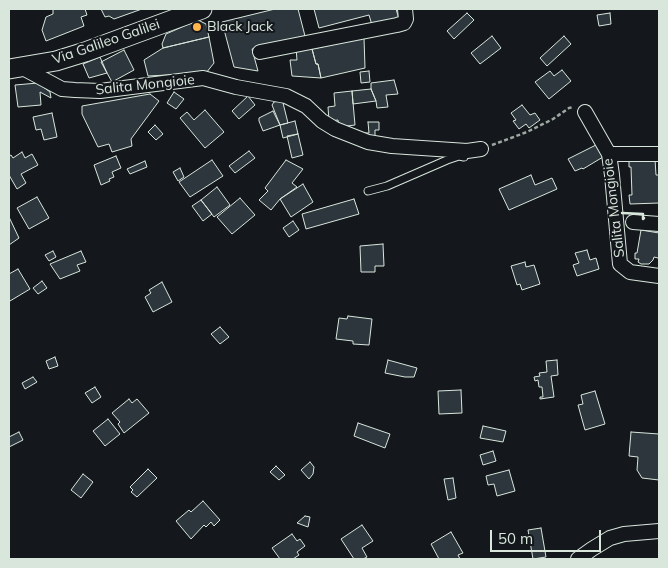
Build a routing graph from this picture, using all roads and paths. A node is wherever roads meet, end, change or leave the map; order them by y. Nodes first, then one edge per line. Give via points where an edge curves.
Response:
1 (202, 9) edge
2 (405, 9) edge
3 (260, 52) dead end
4 (15, 68) edge
5 (585, 112) joint
6 (478, 149) junction
7 (609, 154) junction
8 (659, 154) edge
9 (368, 191) dead end
10 (633, 222) dead end
11 (659, 224) edge
12 (659, 276) edge
13 (659, 531) edge
14 (578, 559) edge

1 - 4 main road, Via Galileo Galilei via 56,61
2 - 3 street via 406,19 398,25
4 - 6 street, Salita Mongioie via 62,89 75,90 100,91 203,78 286,96 306,106 335,129 368,142 467,151
5 - 6 path via 578,106 569,108 527,132
5 - 7 street, Salita Mongioie
6 - 9 lane via 471,156 447,160
7 - 8 street
7 - 12 street, Salita Mongioie via 620,264 630,272
10 - 11 street
13 - 14 street via 610,538

